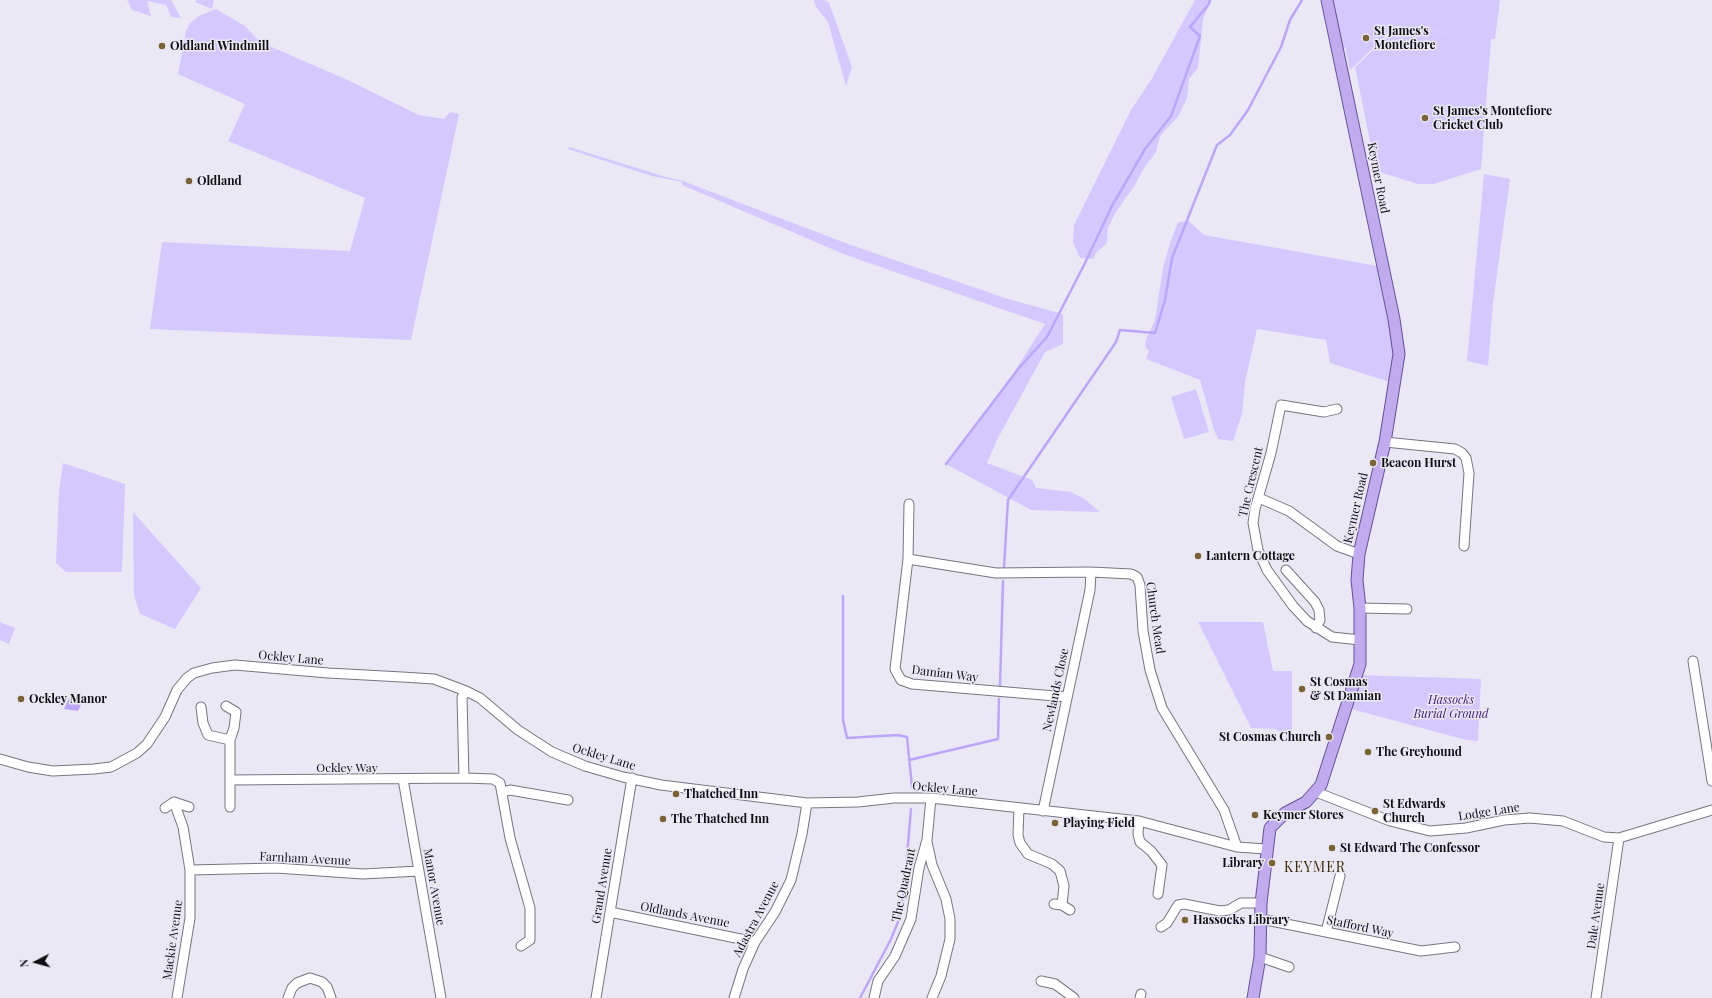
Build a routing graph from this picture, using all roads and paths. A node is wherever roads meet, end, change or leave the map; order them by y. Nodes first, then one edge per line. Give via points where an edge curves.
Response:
1 (1327, 0) edge
2 (1336, 409) dead end
3 (1385, 442) junction
4 (1259, 498) junction
5 (909, 504) dead end
6 (1464, 546) dead end
7 (1359, 554) junction
8 (908, 559) junction
9 (1286, 570) dead end
10 (1091, 572) junction
11 (1360, 608) junction
12 (1407, 609) dead end
13 (1316, 628) junction
14 (1360, 640) junction
15 (1693, 661) dead end
16 (466, 691) junction
17 (1067, 697) junction
18 (226, 706) dead end
19 (201, 707) dead end
20 (230, 740) junction
21 (0, 758) edge
22 (464, 778) junction
23 (632, 778) junction
24 (403, 779) junction
25 (230, 780) junction
26 (1712, 781) edge
27 (503, 792) junction
28 (1316, 792) junction
29 (931, 798) junction
30 (568, 800) dead end
31 (174, 802) junction
32 (806, 803) junction
33 (189, 807) dead end
34 (230, 807) dead end
35 (165, 808) dead end
36 (1019, 808) junction
37 (1712, 810) edge
38 (1043, 811) junction
39 (1139, 821) junction
40 (1619, 838) junction
41 (927, 840) junction
42 (1237, 847) junction
43 (1266, 849) junction
44 (190, 870) junction
45 (419, 871) junction
46 (1340, 876) dead end
47 (1158, 894) dead end
48 (1261, 903) junction
49 (1062, 906) dead end
50 (610, 912) junction
51 (1260, 919) junction
52 (1161, 927) dead end
53 (1326, 932) junction
54 (755, 942) junction
55 (521, 946) dead end
56 (1455, 947) dead end
57 (1260, 957) junction
58 (1289, 967) dead end
59 (1041, 981) dead end
60 (177, 998) edge
61 (288, 998) edge
62 (331, 998) edge
63 (441, 998) edge
64 (596, 998) edge
65 (734, 998) edge
66 (874, 998) edge
67 (932, 998) edge
68 (1074, 998) edge
69 (1253, 998) edge
70 (1596, 998) edge

1 - 3 main road, Keymer Road via 1398,343
2 - 4 street, The Crescent via 1324,412 1281,405
3 - 6 street via 1455,449 1462,453 1469,464
3 - 7 main road, Keymer Road
4 - 7 street via 1289,511 1336,546
4 - 13 street, The Crescent via 1253,523 1258,550 1267,570 1292,606
5 - 8 street, Damian Way
7 - 11 main road, Keymer Road via 1357,580
8 - 10 street, Church Mead via 996,573
8 - 17 street, Damian Way via 895,669 901,680 912,684
9 - 13 street via 1320,610 1320,620
10 - 17 street, Newlands Close via 1090,590
10 - 42 street, Church Mead via 1131,574 1137,577 1140,584 1143,631 1150,670 1162,708 1224,810
11 - 12 street
11 - 14 main road, Keymer Road
13 - 14 street, The Crescent via 1332,637
14 - 28 main road, Keymer Road via 1360,664 1324,776
15 - 26 street
16 - 21 street, Ockley Lane via 434,679 235,666 212,668 194,673 187,678 177,690 165,717 147,744 137,753 111,767 52,771
16 - 22 street via 462,696
16 - 23 street, Ockley Lane via 480,698 518,730 552,752 585,766
17 - 38 street, Newlands Close
18 - 20 street via 236,712
19 - 20 street via 208,735
20 - 25 street
22 - 24 street, Ockley Way
22 - 27 street, Ockley Way via 493,779 500,783
23 - 32 street, Ockley Lane via 697,790
23 - 50 street, Grand Avenue
24 - 25 street, Ockley Way
24 - 45 street, Manor Avenue
25 - 34 street
27 - 30 street via 510,790
27 - 55 street via 510,838 530,908 530,940
28 - 40 street, Lodge Lane via 1390,821 1430,831 1530,818 1563,821 1604,837
28 - 43 main road, Keymer Road via 1306,802 1285,813 1270,828
29 - 32 street, Ockley Lane
29 - 36 street, Ockley Lane
29 - 41 street, The Quadrant
31 - 33 street
31 - 35 street
31 - 44 street, Mackie Avenue via 183,827
32 - 54 street, Adastra Avenue via 802,834 790,880 775,912
36 - 38 street, Ockley Lane
36 - 49 street via 1020,843 1028,854 1052,864 1060,871 1064,886
37 - 40 street, Lodge Lane
38 - 39 street, Ockley Lane
39 - 42 street, Ockley Lane
39 - 47 street via 1140,842 1162,865
40 - 70 street, Dale Avenue
41 - 66 street, The Quadrant via 919,868 911,919 895,956 878,981
41 - 67 street, The Quadrant via 932,865 946,899 950,919 950,939 941,976
42 - 43 street, Ockley Lane
43 - 48 main road, Keymer Road
44 - 45 street, Farnham Avenue via 276,868 363,874
44 - 60 street, Mackie Avenue via 190,918
45 - 63 street, Manor Avenue
46 - 53 street
48 - 51 main road, Keymer Road
48 - 52 street via 1241,903 1220,912 1178,905 1167,923
50 - 54 street, Oldlands Avenue
50 - 64 street, Grand Avenue
51 - 53 street, Stafford Way
51 - 57 main road, Keymer Road
53 - 56 street, Stafford Way via 1421,952
54 - 65 street, Adastra Avenue
57 - 58 street
57 - 69 main road, Keymer Road
59 - 68 street via 1055,984
61 - 62 street via 297,983 310,978 322,982

